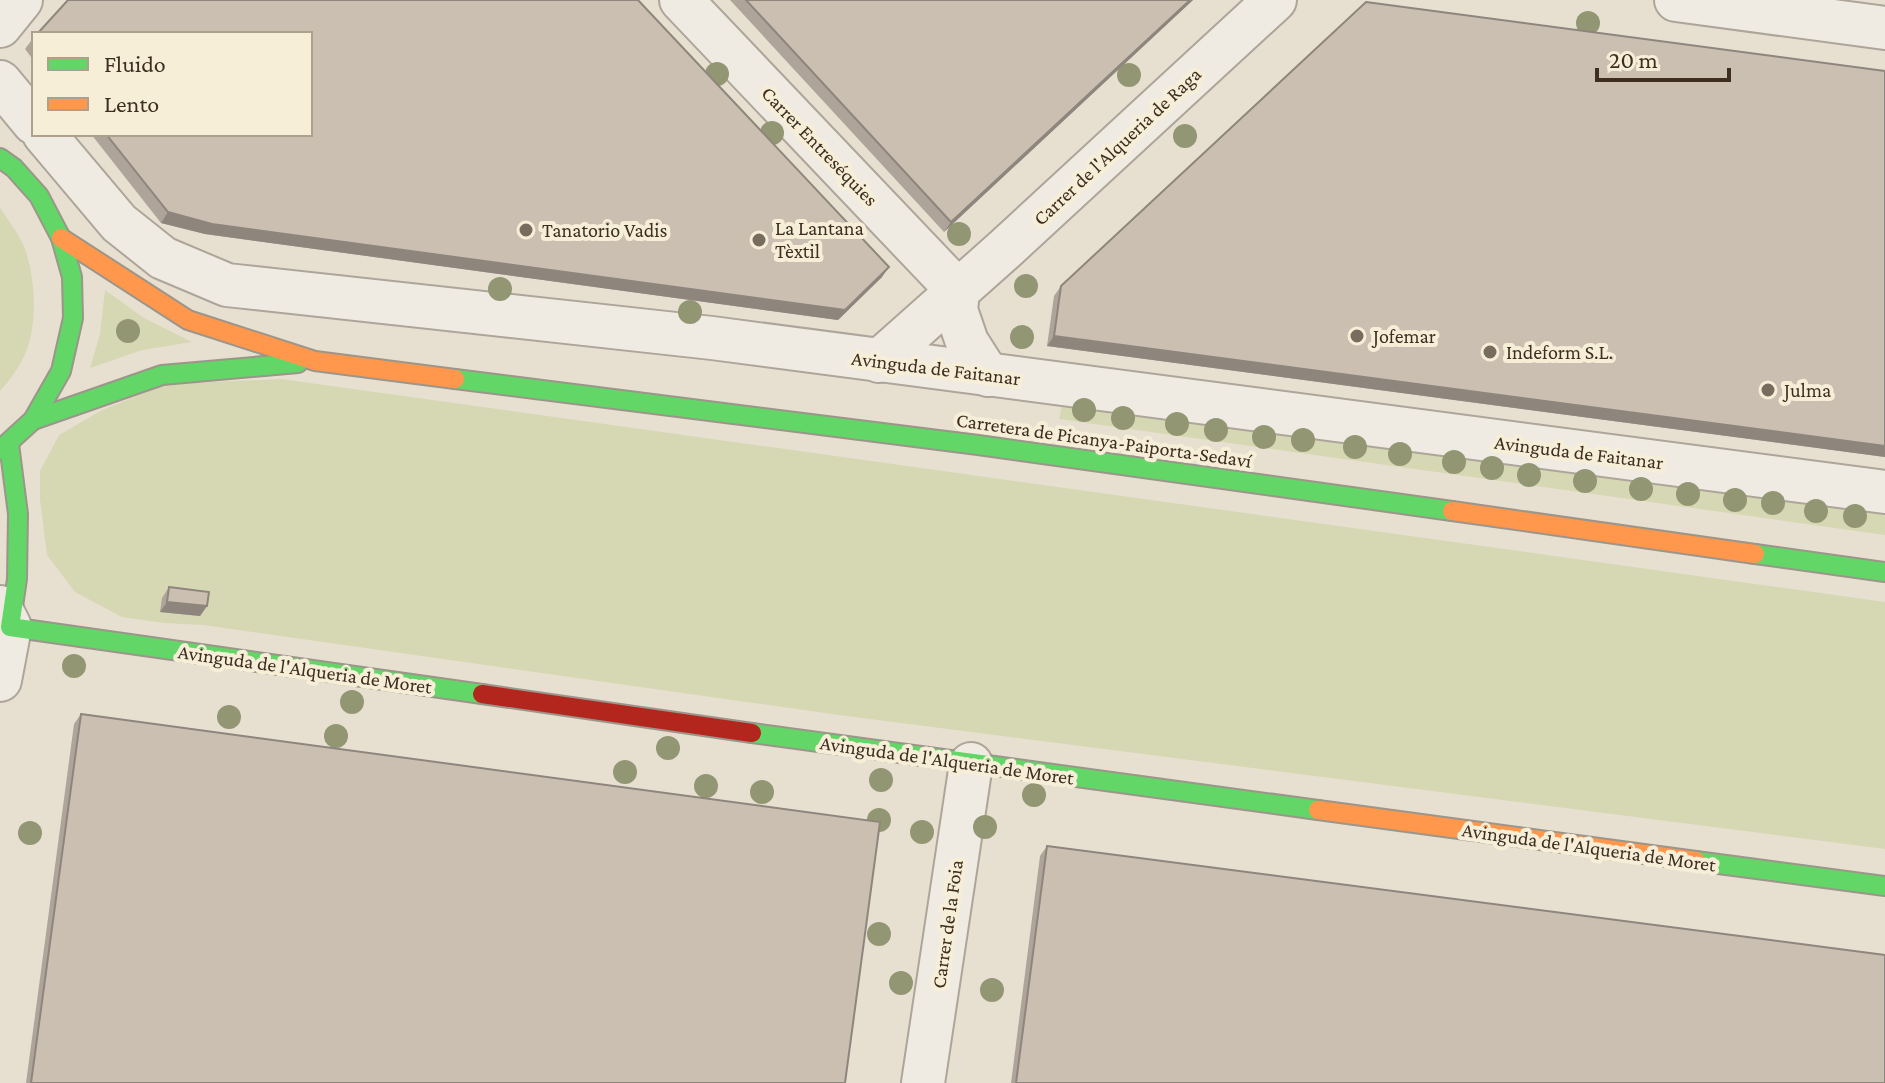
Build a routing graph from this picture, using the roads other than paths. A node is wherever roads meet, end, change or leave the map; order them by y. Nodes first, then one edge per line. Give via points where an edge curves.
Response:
1 (21, 0) edge
2 (681, 0) edge
3 (1275, 0) edge
4 (1676, 0) edge
5 (0, 26) edge
6 (1885, 28) edge
7 (0, 82) edge
8 (32, 121) edge
9 (46, 136) edge
10 (5, 155) edge
11 (61, 238) junction
12 (958, 291) junction
13 (315, 361) junction
14 (879, 361) junction
15 (988, 375) junction
16 (33, 420) junction
17 (5, 447) edge
18 (1885, 492) edge
19 (1885, 572) edge
20 (3, 620) edge
21 (0, 680) edge
22 (971, 764) junction
23 (1885, 886) edge
24 (923, 1083) edge

1 - 5 street
2 - 12 street, Carrer Entreséquies
3 - 12 street, Carrer de l'Alqueria de Raga
4 - 6 street
7 - 8 street
9 - 14 street, Avinguda de Faitanar via 119,223 163,258 227,285
10 - 11 main road via 39,196
11 - 13 main road, Carretera de Picanya-Paiporta-Sedaví via 188,320
11 - 16 main road via 72,277 73,318 61,371
12 - 14 street, Carrer de l'Alqueria de Raga
12 - 15 street via 956,310 967,342
13 - 16 main road, Carretera de Picanya-Paiporta-Sedaví via 162,375
13 - 19 main road, Carretera de Picanya-Paiporta-Sedaví via 978,445
14 - 15 street, Avinguda de Faitanar
15 - 18 street, Avinguda de Faitanar
16 - 17 main road
17 - 20 main road via 18,514 17,579
20 - 21 street
20 - 22 main road, Avinguda de l'Alqueria de Moret via 59,633
22 - 23 main road, Avinguda de l'Alqueria de Moret
22 - 24 street, Carrer de la Foia

